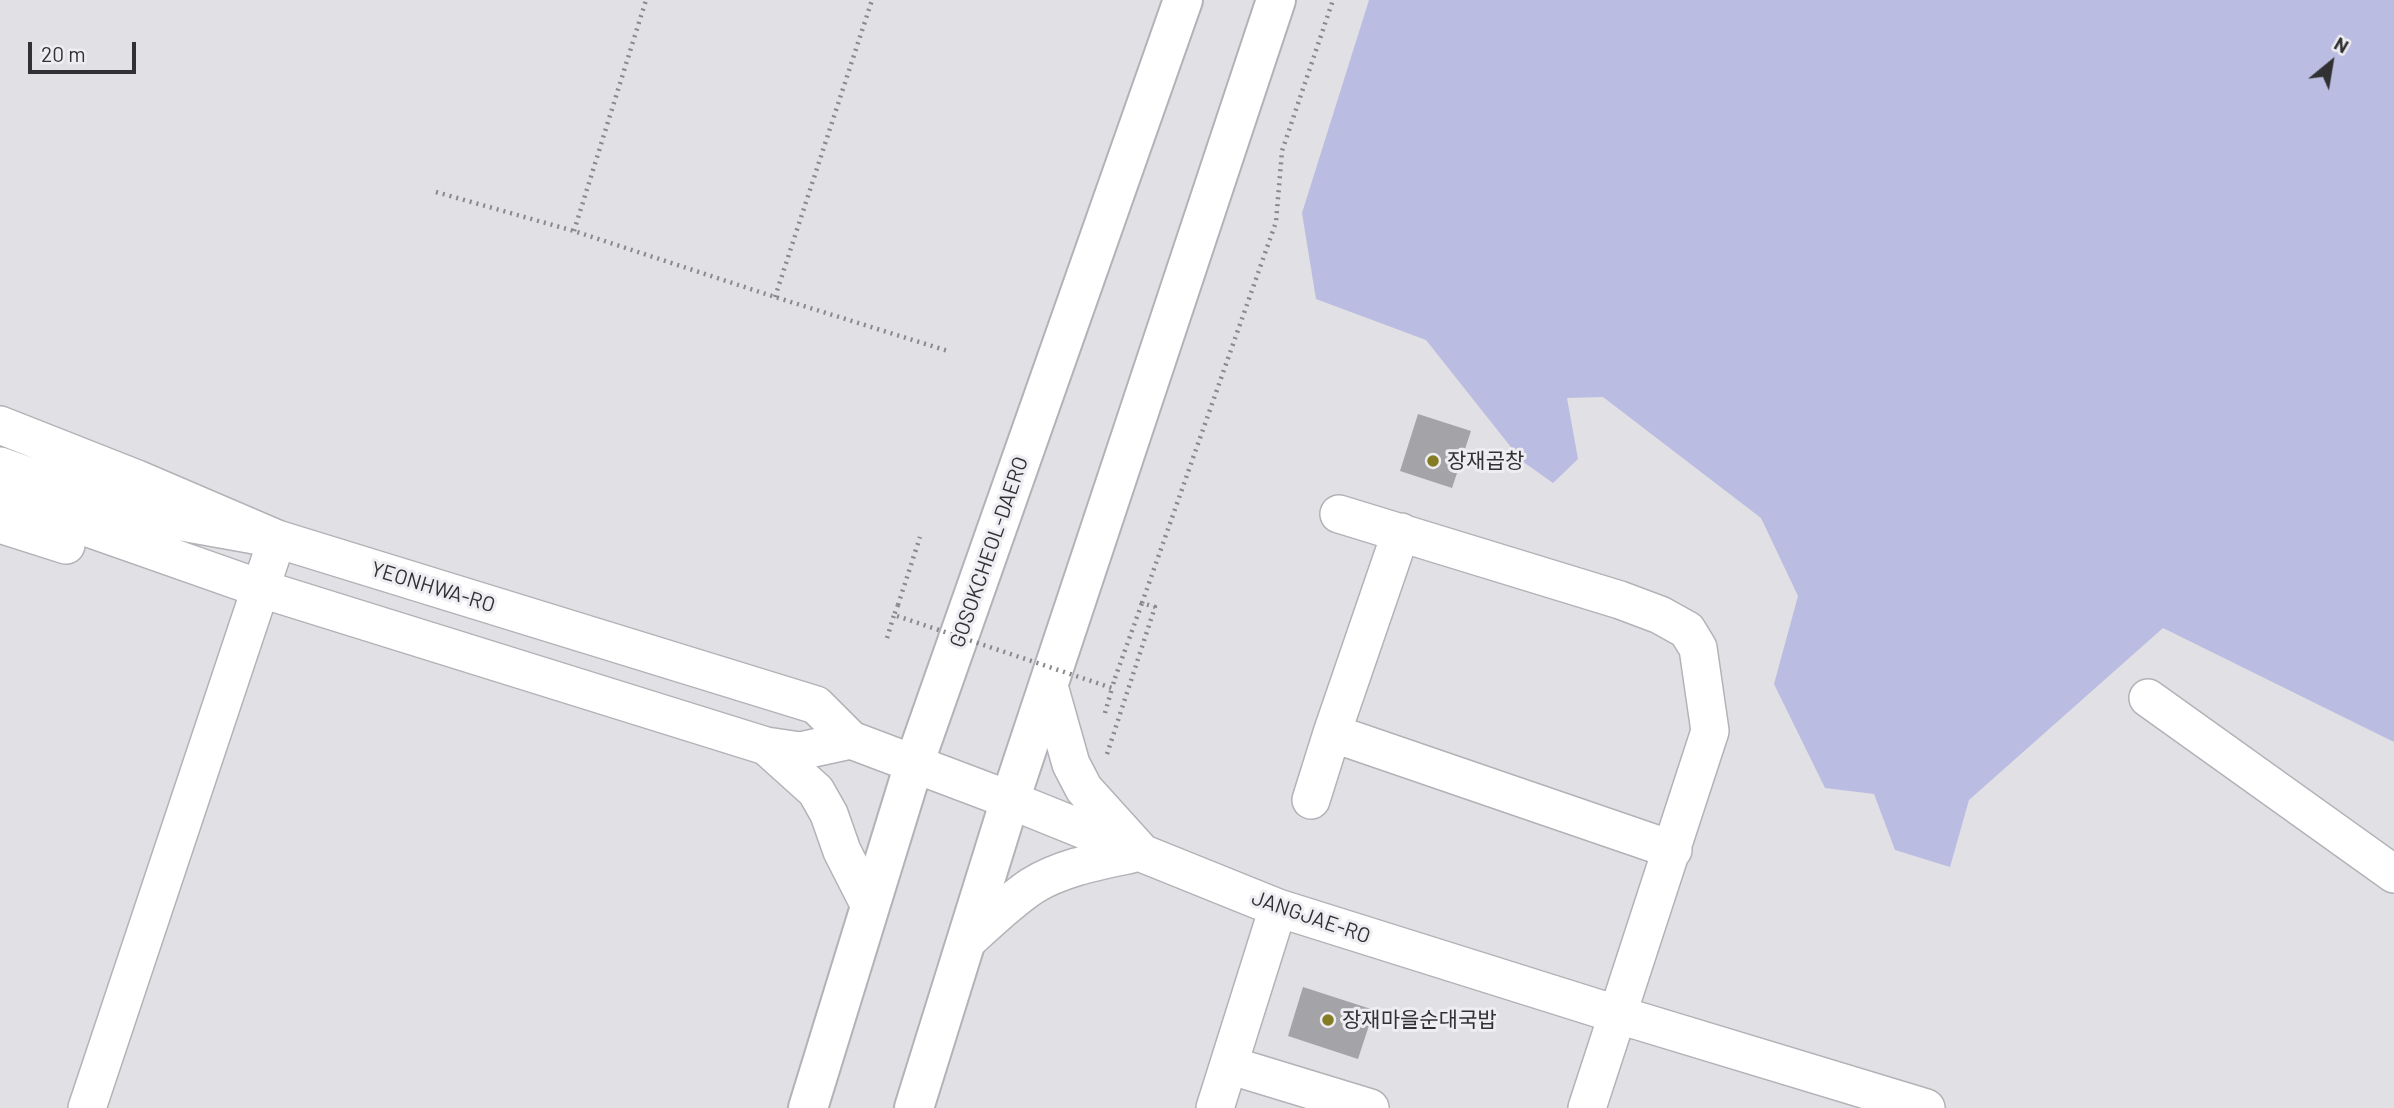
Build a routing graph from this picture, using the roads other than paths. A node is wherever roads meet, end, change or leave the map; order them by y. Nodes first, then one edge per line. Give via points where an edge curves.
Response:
1 (1183, 0) edge
2 (1276, 0) edge
3 (0, 425) edge
4 (0, 466) edge
5 (0, 496) edge
6 (1339, 514) dead end
7 (0, 524) edge
8 (1401, 532) junction
9 (278, 539) junction
10 (262, 589) junction
11 (1049, 686) junction
12 (2148, 698) dead end
13 (1332, 733) junction
14 (851, 740) junction
15 (766, 746) junction
16 (914, 764) junction
17 (1010, 800) junction
18 (1311, 800) dead end
19 (1673, 850) junction
20 (1141, 852) junction
21 (2394, 874) edge
22 (870, 906) junction
23 (1278, 908) junction
24 (966, 942) junction
25 (1619, 1015) junction
26 (1229, 1065) junction
27 (87, 1108) edge
28 (808, 1108) edge
29 (914, 1108) edge
30 (1215, 1108) edge
31 (1370, 1108) edge
32 (1587, 1108) edge
33 (1926, 1108) edge

1 - 16 main road, GOSOKCHEOL-DAERO
2 - 11 main road
3 - 9 street
4 - 9 street, YEONHWA-RO via 132,513
5 - 10 street
6 - 8 street
7 - 10 street via 152,573
8 - 13 street
8 - 19 street via 1620,600 1687,630 1698,648 1710,731
9 - 10 street
9 - 14 street, YEONHWA-RO via 816,705
10 - 15 street
10 - 27 street
11 - 17 main road
11 - 20 street via 1071,764 1084,789
12 - 21 street
13 - 18 street
13 - 19 street
14 - 15 street via 800,751
14 - 16 street, YEONHWA-RO
15 - 22 street via 816,791
16 - 17 street, YEONHWA-RO
16 - 22 main road, GOSOKCHEOL-DAERO
17 - 20 street, JANGJAE-RO
17 - 24 main road
19 - 25 street
20 - 23 street, JANGJAE-RO
20 - 24 street via 1079,866 1035,885
22 - 28 main road, GOSOKCHEOL-DAERO
23 - 25 street, JANGJAE-RO
23 - 26 street
24 - 29 main road
25 - 32 street
25 - 33 street, JANGJAE-RO
26 - 30 street
26 - 31 street

